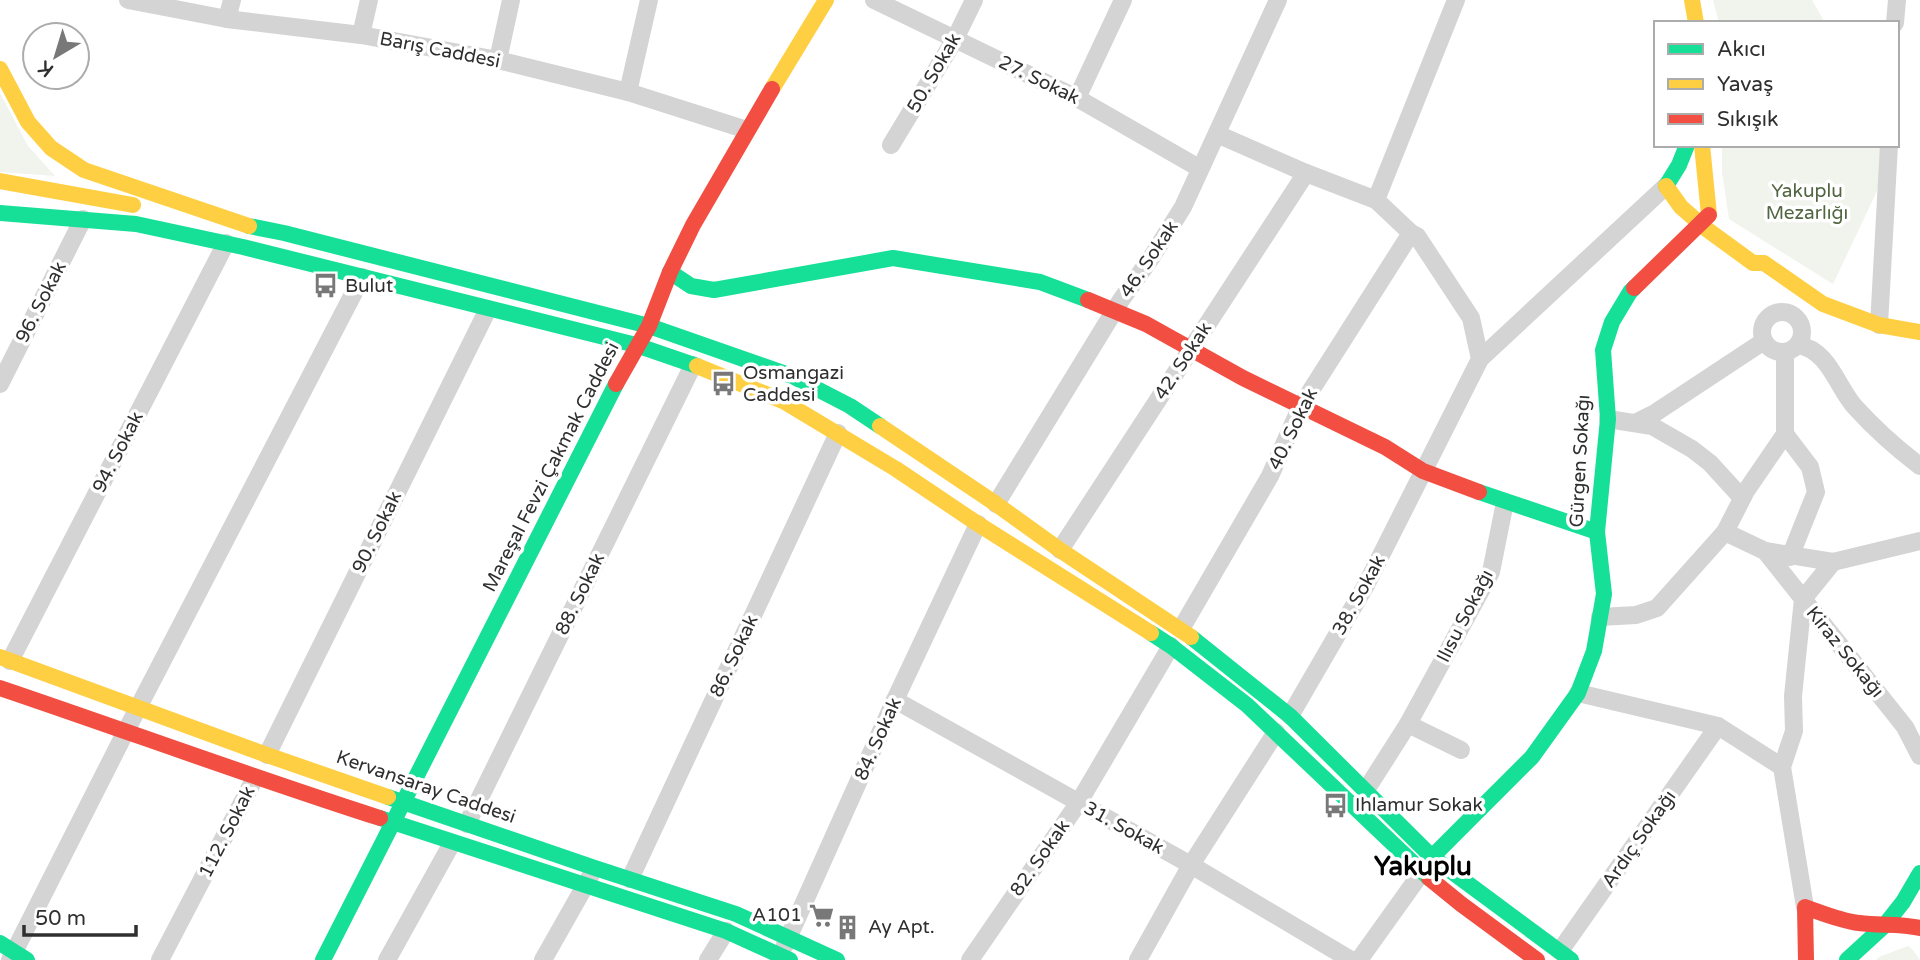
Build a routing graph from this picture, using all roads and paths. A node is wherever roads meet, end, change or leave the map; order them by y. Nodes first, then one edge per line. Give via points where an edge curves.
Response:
1 (128, 0) edge
2 (232, 0) edge
3 (369, 0) edge
4 (511, 0) edge
5 (649, 0) edge
6 (826, 0) edge
7 (874, 0) edge
8 (974, 0) edge
9 (1123, 0) edge
10 (1278, 0) edge
11 (1456, 0) edge
12 (1681, 0) edge
13 (1692, 0) edge
14 (1897, 0) edge
15 (227, 19) junction
16 (1685, 21) edge
17 (1696, 21) edge
18 (1895, 21) edge
19 (361, 35) junction
20 (956, 39) junction
21 (498, 60) junction
22 (0, 69) edge
23 (628, 92) junction
24 (1077, 98) junction
25 (747, 130) junction
26 (1217, 134) junction
27 (891, 145) dead end
28 (1686, 147) edge
29 (1702, 147) edge
30 (1702, 147) edge
31 (1889, 147) edge
32 (1199, 168) junction
33 (1306, 173) junction
34 (0, 181) edge
35 (1666, 186) junction
36 (1376, 200) junction
37 (0, 213) edge
38 (83, 219) junction
39 (1704, 219) junction
40 (249, 226) junction
41 (1411, 233) junction
42 (226, 243) junction
43 (670, 272) junction
44 (362, 277) junction
45 (1823, 304) junction
46 (488, 309) junction
47 (1115, 310) junction
48 (1471, 318) junction
49 (1518, 322) junction
50 (1801, 324) junction
51 (1879, 325) junction
52 (649, 326) junction
53 (1920, 332) edge
54 (1764, 341) junction
55 (636, 345) junction
56 (1791, 348) junction
57 (1191, 349) junction
58 (1480, 359) junction
59 (693, 365) junction
60 (0, 384) edge
61 (1301, 406) junction
62 (1608, 419) junction
63 (1635, 423) junction
64 (838, 433) junction
65 (1785, 433) junction
66 (1920, 466) edge
67 (1423, 471) junction
68 (1742, 498) junction
69 (1505, 502) junction
70 (996, 504) junction
71 (978, 524) junction
72 (1597, 532) junction
73 (1725, 532) junction
74 (1920, 541) edge
75 (1060, 550) junction
76 (1765, 551) junction
77 (1790, 556) junction
78 (1833, 562) junction
79 (1803, 599) junction
80 (1600, 617) junction
81 (1181, 629) junction
82 (1171, 646) junction
83 (5, 659) edge
84 (0, 688) edge
85 (1578, 693) junction
86 (895, 700) junction
87 (139, 707) junction
88 (1290, 716) junction
89 (1408, 724) junction
90 (1718, 726) junction
91 (126, 730) junction
92 (1276, 732) junction
93 (1461, 750) dead end
94 (267, 755) junction
95 (1920, 756) edge
96 (1783, 766) junction
97 (255, 778) junction
98 (1366, 790) junction
99 (404, 801) junction
100 (1079, 802) junction
101 (393, 822) junction
102 (467, 824) junction
103 (452, 843) junction
104 (1432, 857) junction
105 (1191, 865) junction
106 (595, 868) junction
107 (1422, 872) junction
108 (1920, 873) edge
109 (630, 879) junction
110 (585, 886) junction
111 (1805, 907) junction
112 (1884, 926) junction
113 (1920, 928) edge
114 (726, 931) junction
115 (788, 937) junction
116 (13, 954) edge
117 (1566, 956) edge
118 (786, 958) edge
119 (160, 960) edge
120 (323, 960) edge
121 (387, 960) edge
122 (543, 960) edge
123 (708, 960) edge
124 (837, 960) edge
125 (970, 960) edge
126 (1138, 960) edge
127 (1351, 960) edge
128 (1359, 960) edge
129 (1536, 960) edge
130 (1806, 960) edge
131 (1847, 960) edge

1 - 15 street, Barış Caddesi
2 - 15 street
3 - 19 street
4 - 21 street
5 - 23 street
6 - 25 main road, Mareşal Fevzi Çakmak Caddesi
7 - 20 street, 27. Sokak
8 - 20 street, 50. Sokak
9 - 24 street
10 - 26 street, 46. Sokak
11 - 36 street
12 - 16 main road
13 - 17 main road
14 - 18 street
15 - 19 street, Barış Caddesi
19 - 21 street, Barış Caddesi
20 - 24 street, 27. Sokak
20 - 27 street, 50. Sokak
21 - 23 street, Barış Caddesi
22 - 40 main road via 28,122 51,148 84,170
23 - 25 street, Barış Caddesi
24 - 32 street, 27. Sokak
25 - 43 main road, Mareşal Fevzi Çakmak Caddesi
26 - 32 street, 46. Sokak
26 - 33 street
28 - 35 main road
29 - 35 main road via 1692,167
30 - 39 main road
31 - 51 street
32 - 47 street, 46. Sokak via 1183,207
33 - 36 street
33 - 57 street, 42. Sokak
34 - 40 main road
35 - 39 main road via 1683,188
35 - 49 street, 38. Sokak
36 - 41 street
37 - 38 main road
38 - 42 main road via 135,224
38 - 60 street, 96. Sokak
39 - 45 main road via 1753,263 1764,264
39 - 62 main road, Gürgen Sokağı via 1630,292 1612,322 1603,350
40 - 52 main road
41 - 48 street
41 - 61 street, 40. Sokak
42 - 44 main road
42 - 83 street, 94. Sokak
43 - 47 main road via 691,286 713,290 893,258 1040,282
43 - 52 main road, Mareşal Fevzi Çakmak Caddesi
44 - 46 main road
44 - 87 street
45 - 50 street
45 - 51 main road
46 - 55 main road
46 - 94 street, 90. Sokak
47 - 57 main road
47 - 70 street, 46. Sokak
48 - 49 street via 1489,331
48 - 58 street
49 - 58 street, 38. Sokak
50 - 54 street via 1793,314 1774,313 1765,321
50 - 56 street via 1802,335
51 - 53 main road
52 - 55 main road, Mareşal Fevzi Çakmak Caddesi
52 - 70 main road via 792,376 850,406
54 - 56 street via 1773,350
54 - 63 street
55 - 59 main road
55 - 99 main road, Mareşal Fevzi Çakmak Caddesi
56 - 65 street
56 - 66 street via 1808,346 1828,365 1853,404
57 - 61 main road
57 - 75 street, 42. Sokak
58 - 67 street, 38. Sokak
59 - 64 main road via 783,401
59 - 102 street, 88. Sokak
61 - 67 main road
61 - 81 street, 40. Sokak via 1270,476
62 - 63 street
62 - 72 main road, Gürgen Sokağı
63 - 68 street via 1653,426 1692,449
64 - 71 main road
64 - 109 street, 86. Sokak
65 - 68 street
65 - 77 street via 1810,467 1816,492
67 - 69 main road
67 - 88 street, 38. Sokak via 1366,585
68 - 73 street
69 - 72 main road
69 - 89 street, Ilısu Sokağı via 1491,572
70 - 71 main road
70 - 75 main road
71 - 82 main road
71 - 86 street, 84. Sokak
72 - 80 main road, Gürgen Sokağı via 1604,594
73 - 76 street
73 - 80 street via 1657,608 1636,615
74 - 78 street
75 - 81 main road
76 - 77 street
76 - 79 street, Kiraz Sokağı
77 - 78 street
78 - 79 street
79 - 95 street, Kiraz Sokağı via 1905,727
79 - 96 street via 1794,731
80 - 85 main road, Gürgen Sokağı via 1594,651
81 - 82 main road
81 - 88 main road
82 - 92 main road
82 - 100 street, 82. Sokak
83 - 87 main road, Kervansaray Caddesi
84 - 91 main road
85 - 90 street
85 - 104 main road, Gürgen Sokağı via 1532,757
86 - 100 street, 31. Sokak
86 - 115 street, 84. Sokak
87 - 91 street
87 - 94 main road, Kervansaray Caddesi
88 - 98 main road
89 - 93 street
89 - 98 street, Ilısu Sokağı
90 - 96 street
90 - 117 street, Ardıç Sokağı
91 - 97 main road
91 - 116 street
92 - 105 street
92 - 107 main road
94 - 99 main road, Kervansaray Caddesi
96 - 111 street
97 - 101 main road
97 - 119 street, 112. Sokak
98 - 104 main road
99 - 101 main road, Mareşal Fevzi Çakmak Caddesi
99 - 102 main road, Kervansaray Caddesi
100 - 105 street, 31. Sokak
100 - 125 street, 82. Sokak
101 - 103 main road
101 - 120 main road, Mareşal Fevzi Çakmak Caddesi
102 - 106 main road, Kervansaray Caddesi
103 - 110 main road
103 - 121 street
104 - 107 main road, Gürgen Sokağı
104 - 117 main road
105 - 126 street
105 - 127 street, 31. Sokak
106 - 109 main road, Kervansaray Caddesi
106 - 110 street
107 - 128 street
107 - 129 main road
108 - 112 main road
109 - 115 main road, Kervansaray Caddesi via 736,914
110 - 114 main road
110 - 122 street
111 - 112 main road via 1855,923
111 - 130 main road
112 - 113 main road
112 - 131 main road
114 - 118 main road
114 - 123 street
115 - 118 street, 84. Sokak
115 - 124 main road, Kervansaray Caddesi

